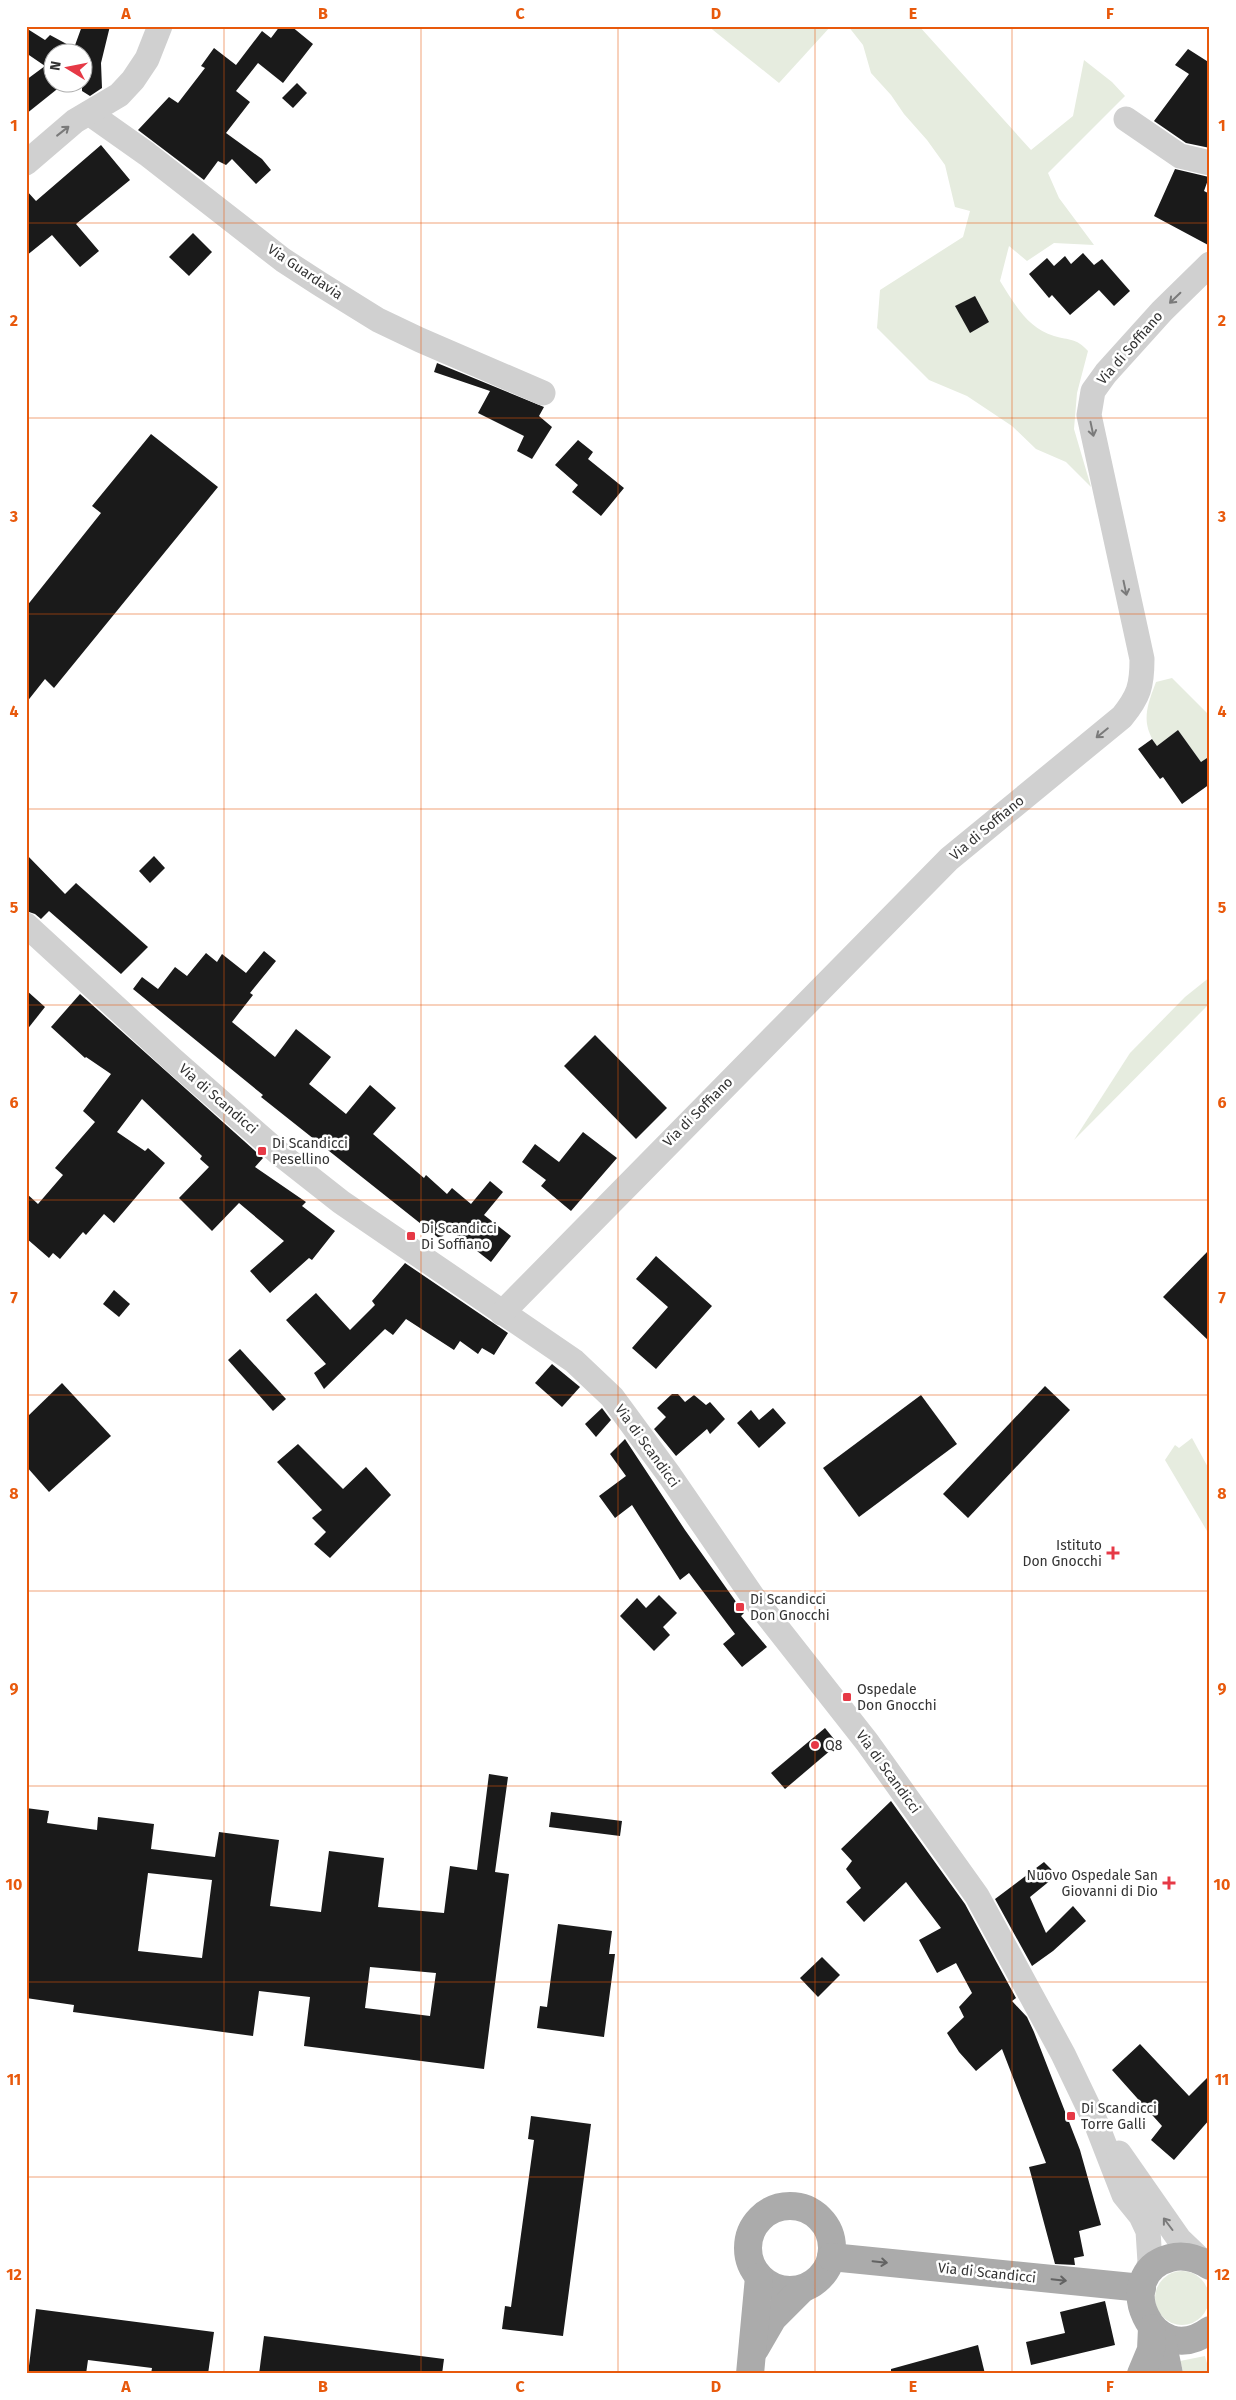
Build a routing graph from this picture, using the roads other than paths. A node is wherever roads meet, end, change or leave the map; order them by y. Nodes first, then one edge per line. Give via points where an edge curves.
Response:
1 (160, 26) edge
2 (89, 113) junction
3 (1126, 119) dead end
4 (26, 163) edge
5 (1210, 164) edge
6 (1210, 264) edge
7 (544, 393) dead end
8 (26, 925) edge
9 (502, 1313) junction
10 (1096, 2123) junction
11 (832, 2257) junction
12 (1205, 2263) edge
13 (759, 2277) junction
14 (1143, 2283) junction
15 (801, 2290) junction
16 (1210, 2330) edge
17 (1156, 2331) junction
18 (751, 2363) edge
19 (1141, 2374) edge
20 (1169, 2374) edge

1 - 2 street via 147,59 133,80 119,95
4 -> 2 street
2 - 7 street, Via Guardavia via 283,260 378,320
3 - 5 street via 1180,156
6 -> 9 street, Via di Soffiano via 1162,311 1093,390 1089,415 1142,659 1140,690 1134,703 1122,717 949,859
8 - 9 street, Via di Scandicci via 280,1154 341,1202
9 - 10 street, Via di Scandicci via 581,1366 612,1397 766,1615 867,1742 977,1896 1063,2054
12 -> 10 street, Via di Scandicci via 1179,2239
10 - 14 street, Via di Scandicci via 1124,2195 1148,2230 1150,2262
11 - 13 main road via 830,2235 814,2213 802,2207 780,2207 757,2222 748,2242 748,2257
11 -> 14 main road, Via di Scandicci
11 - 15 main road via 819,2279
12 - 14 main road, Via di Scandicci via 1184,2256 1166,2259 1152,2267
13 - 15 main road via 775,2288
13 - 18 main road
14 - 17 main road, Via di Scandicci via 1141,2307
15 - 18 main road via 773,2318
16 - 17 main road via 1192,2340 1181,2341
17 - 19 main road
17 - 20 main road, Via di Scandicci

